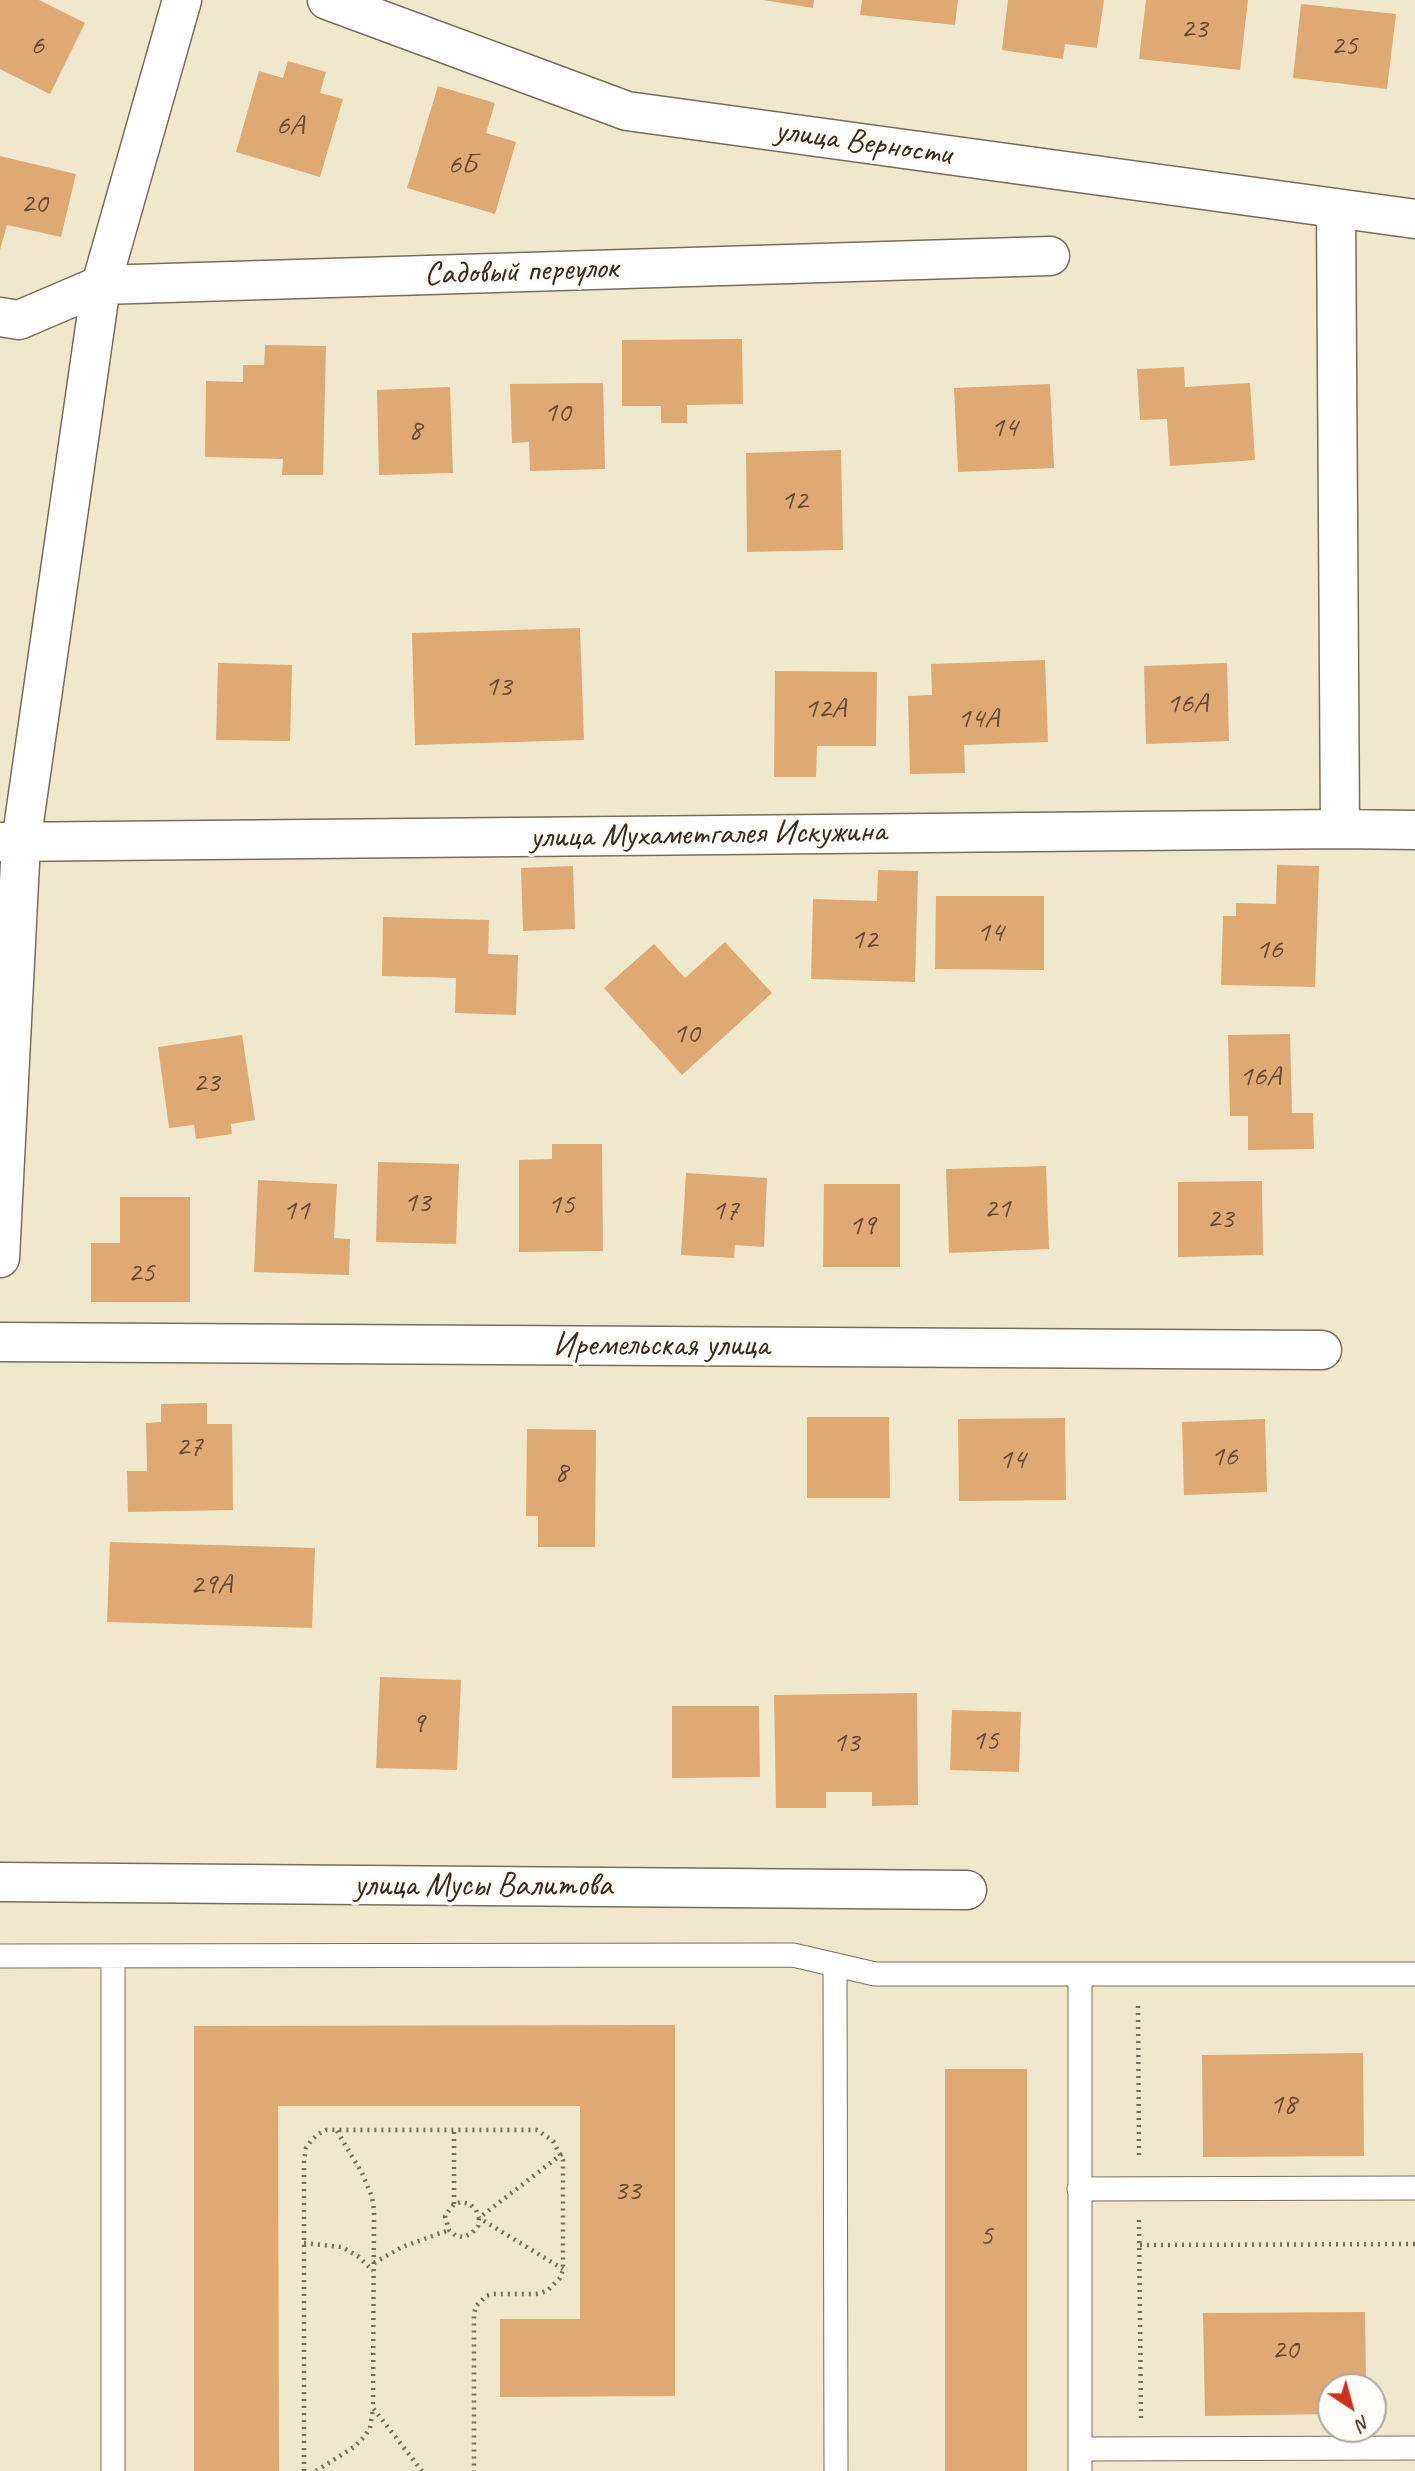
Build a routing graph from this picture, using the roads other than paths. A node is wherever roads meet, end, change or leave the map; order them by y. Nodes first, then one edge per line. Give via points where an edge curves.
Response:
1 (182, 0) edge
2 (327, 0) edge
3 (1336, 208) junction
4 (1415, 219) edge
5 (1050, 256) dead end
6 (101, 285) junction
7 (0, 317) edge
8 (1340, 829) junction
9 (1415, 830) edge
10 (10, 842) edge
11 (0, 1258) edge
12 (0, 1342) edge
13 (1322, 1350) dead end
14 (0, 1882) edge
15 (967, 1890) dead end
16 (0, 1956) edge
17 (113, 1956) junction
18 (835, 1965) junction
19 (1415, 1974) edge
20 (1080, 1975) junction
21 (1415, 2188) edge
22 (1079, 2189) junction
23 (1415, 2448) edge
24 (1080, 2460) edge
25 (113, 2471) edge
26 (836, 2471) edge

1 - 6 street
2 - 3 street, улица Верности via 627,111
3 - 4 street, улица Верности
3 - 8 street
5 - 6 street, Садовый переулок
6 - 7 street, Садовый переулок via 19,320
6 - 10 street
8 - 9 street, улица Мухаметгалея Искужина
8 - 10 street, улица Мухаметгалея Искужина
10 - 11 street
12 - 13 street, Иремельская улица
14 - 15 street, улица Мусы Валитова
16 - 17 lane
17 - 18 lane via 779,1955
17 - 25 lane
18 - 20 lane via 875,1975
18 - 26 lane
19 - 20 lane
20 - 22 lane
21 - 22 lane
22 - 24 lane
23 - 24 lane

